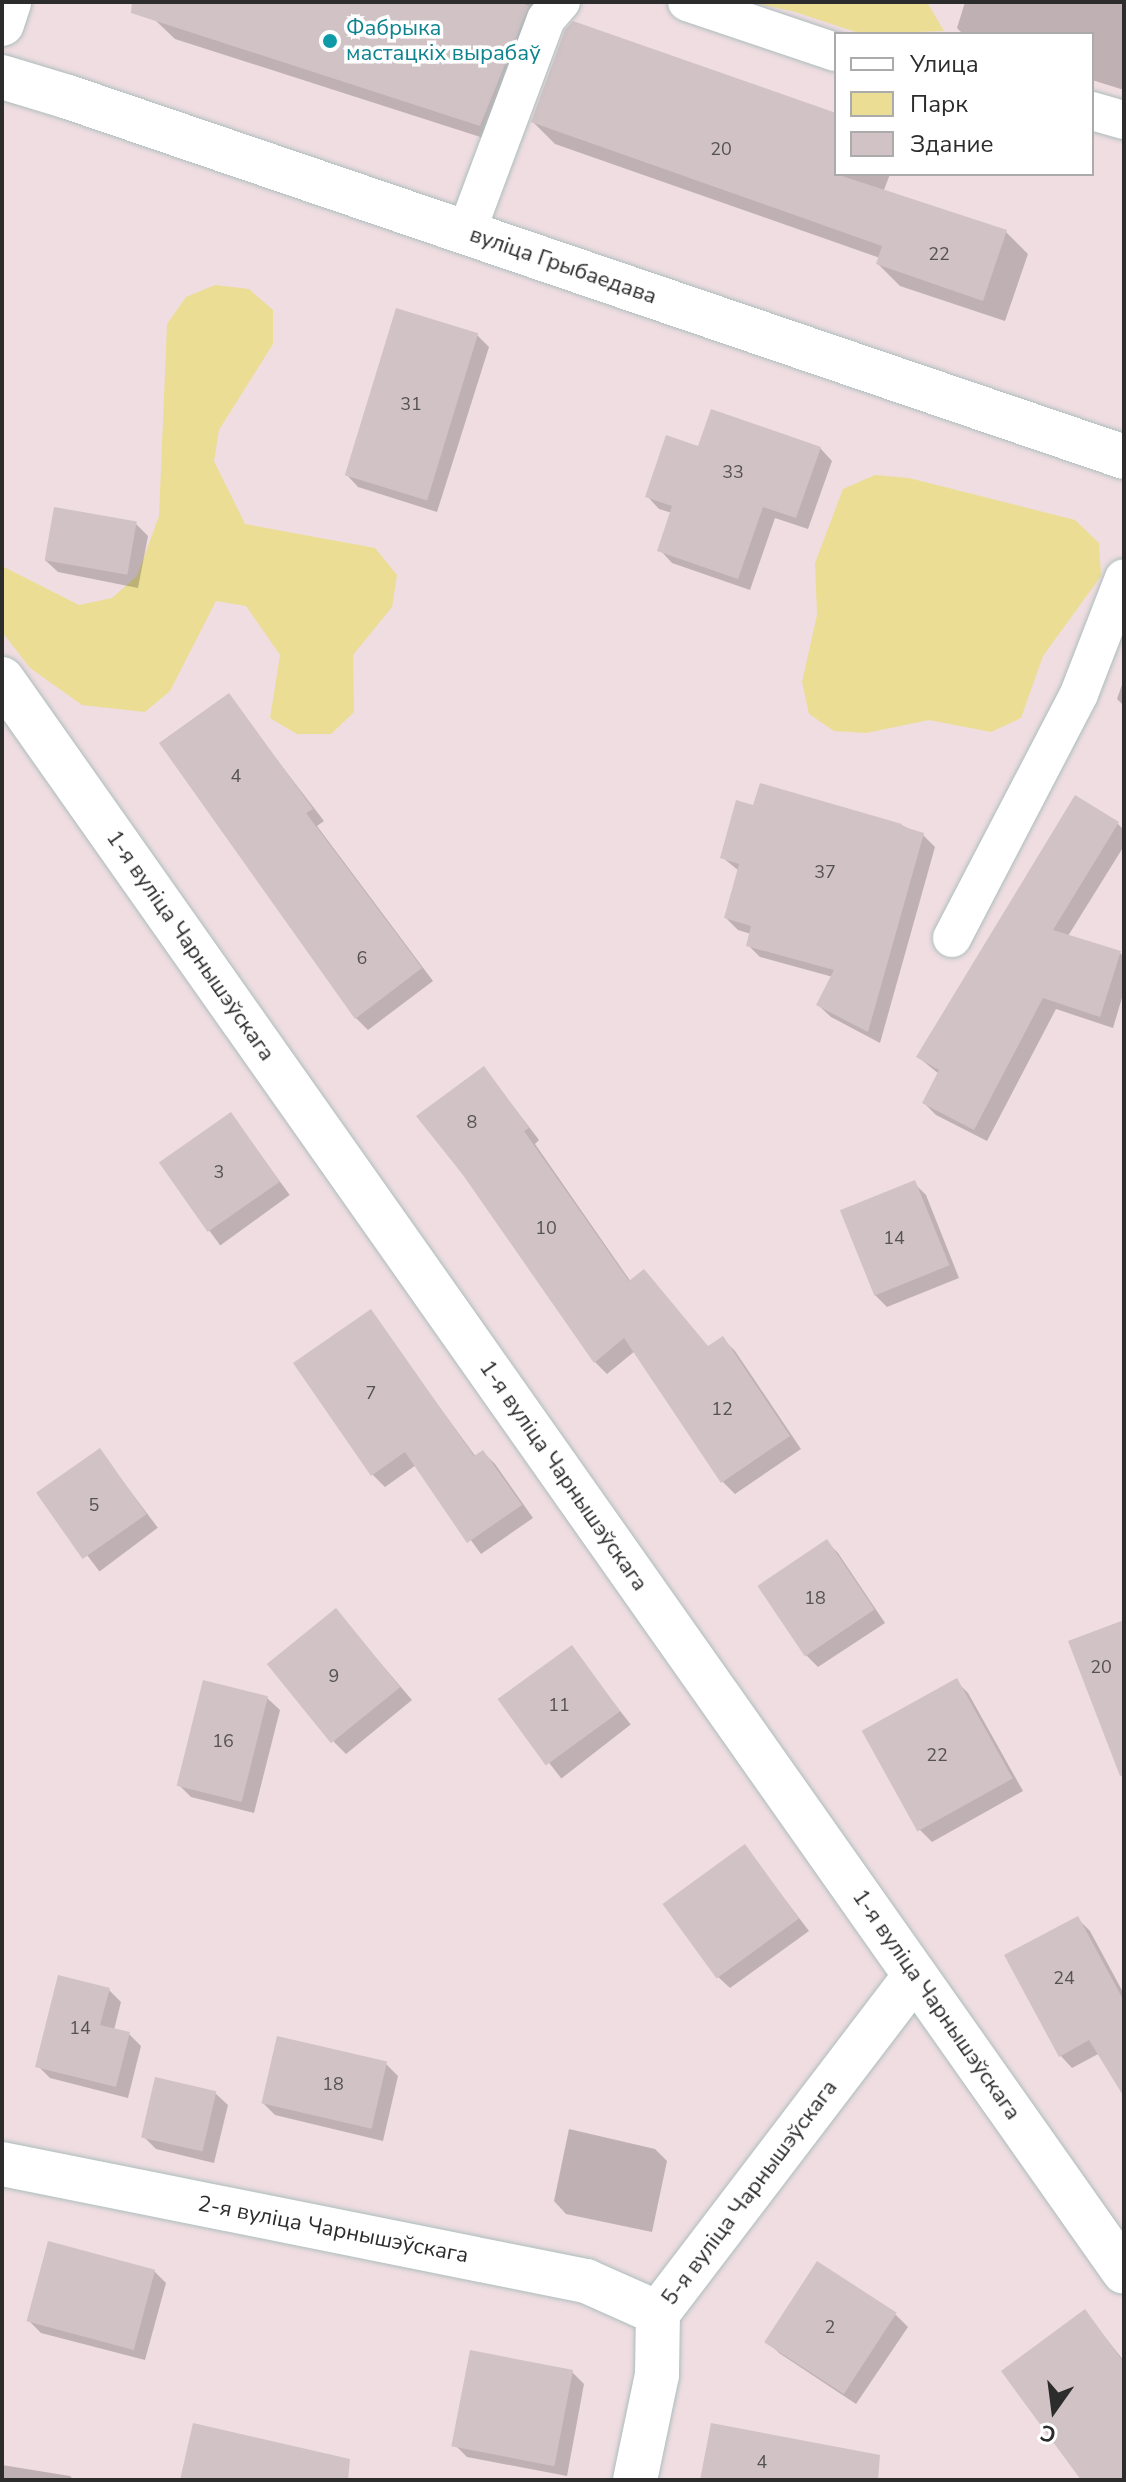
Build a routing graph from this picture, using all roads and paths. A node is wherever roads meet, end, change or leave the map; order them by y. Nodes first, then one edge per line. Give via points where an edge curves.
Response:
1 (9, 2) edge
2 (561, 2) edge
3 (687, 2) edge
4 (2, 24) edge
5 (834, 51) edge
6 (2, 77) edge
7 (1094, 112) edge
8 (1124, 120) edge
9 (466, 233) junction
10 (1124, 457) edge
11 (1124, 578) edge
12 (2, 679) edge
13 (952, 938) dead end
14 (915, 1976) junction
15 (2, 2164) edge
16 (1124, 2272) edge
17 (658, 2313) junction
18 (635, 2480) edge

1 - 4 street
2 - 9 lane via 546,19
3 - 5 lane
6 - 9 street, вуліца Грыбаедава
7 - 8 lane
9 - 10 street, вуліца Грыбаедава
11 - 13 lane via 1079,694
12 - 14 street, 1-я вуліца Чарнышэўскага
14 - 16 street, 1-я вуліца Чарнышэўскага
14 - 17 street, 5-я вуліца Чарнышэўскага
15 - 17 street, 2-я вуліца Чарнышэўскага via 586,2281
17 - 18 street, 5-я вуліца Чарнышэўскага via 657,2375

